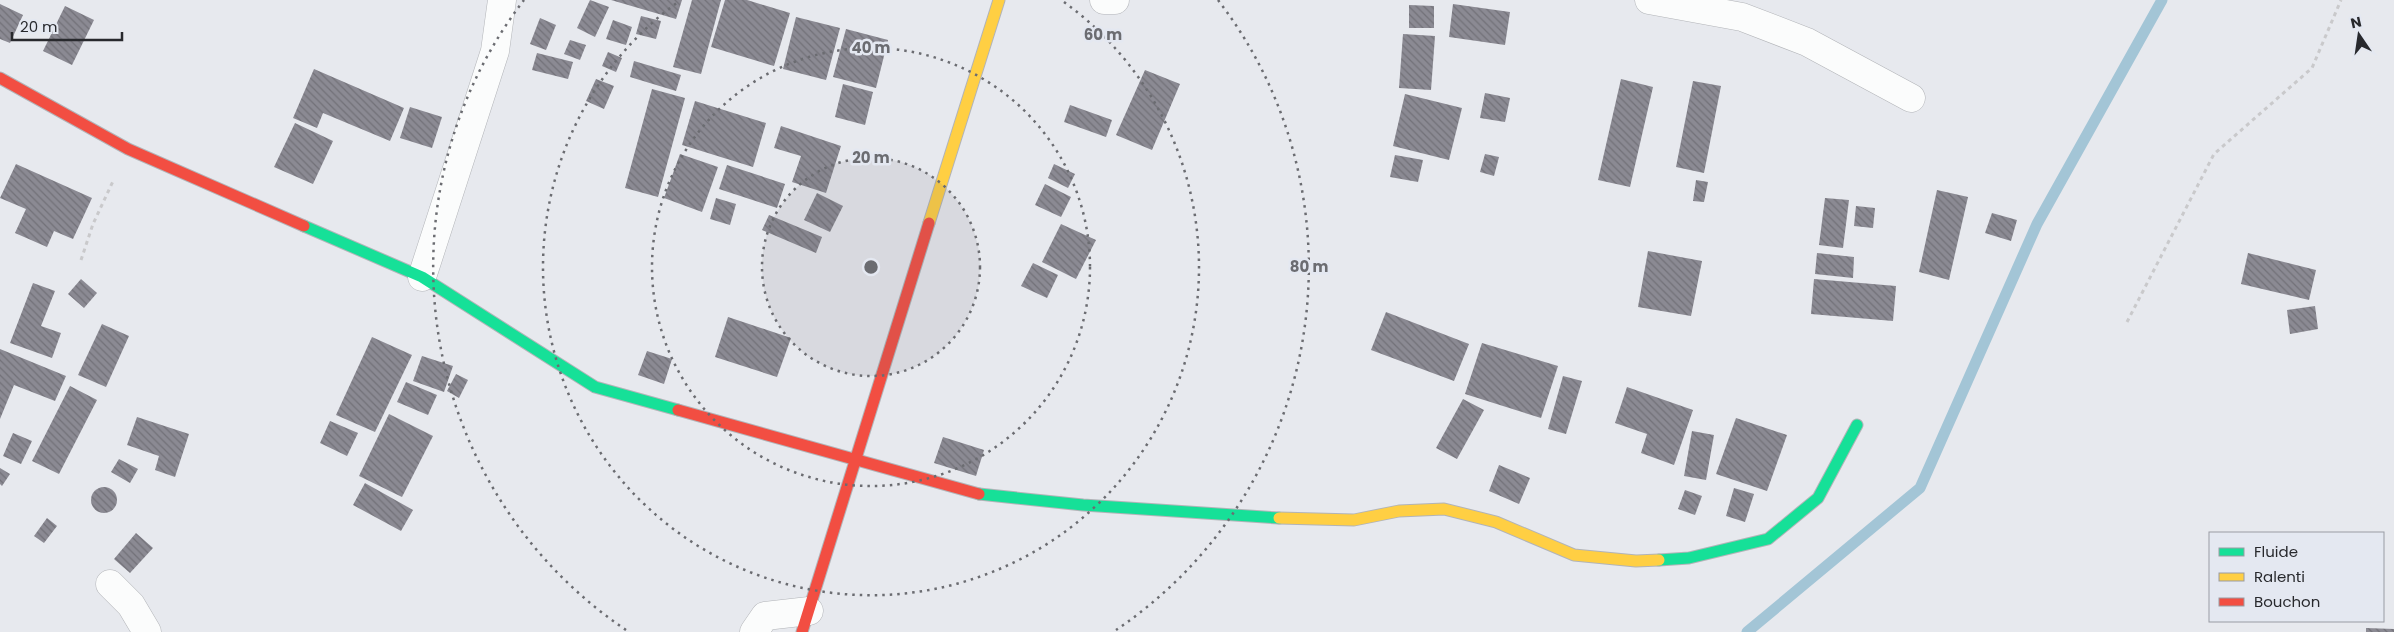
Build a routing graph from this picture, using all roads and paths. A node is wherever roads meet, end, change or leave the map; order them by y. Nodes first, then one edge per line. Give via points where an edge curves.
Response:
1 (502, 0) edge
2 (999, 0) edge
3 (1104, 0) edge
4 (1115, 0) edge
5 (1649, 0) edge
6 (2341, 0) edge
7 (0, 78) edge
8 (1911, 98) dead end
9 (128, 149) junction
10 (81, 260) dead end
11 (422, 278) junction
12 (2127, 322) dead end
13 (1857, 424) dead end
14 (856, 459) junction
15 (110, 584) dead end
16 (806, 621) edge
17 (147, 632) edge
18 (754, 632) edge

1 - 11 street via 494,51
2 - 14 street
3 - 4 street
5 - 8 street via 1742,17 1807,42
6 - 12 path via 2312,68 2214,154
7 - 9 street
9 - 10 path via 93,224
9 - 11 street
11 - 14 street via 595,387
13 - 14 street via 1818,498 1768,539 1689,558 1636,561 1574,555 1496,522 1444,509 1399,511 1354,520 1083,505 972,493
14 - 16 street
15 - 17 street via 131,605
16 - 18 street via 766,616

